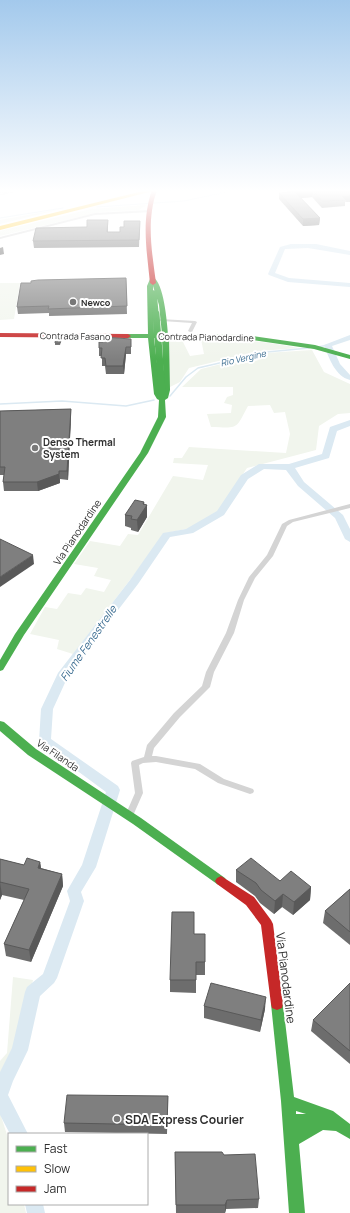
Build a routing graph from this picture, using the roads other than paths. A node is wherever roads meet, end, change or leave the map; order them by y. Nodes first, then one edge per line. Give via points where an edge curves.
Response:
1 (149, 247) edge
2 (153, 279) junction
3 (162, 320) junction
4 (190, 331) dead end
5 (0, 335) edge
6 (164, 336) junction
7 (151, 337) junction
8 (350, 356) edge
9 (162, 405) junction
10 (347, 507) edge
11 (0, 668) edge
12 (0, 725) edge
13 (146, 760) junction
14 (250, 791) dead end
15 (106, 801) joint
16 (130, 816) junction
17 (288, 1101) junction
18 (289, 1120) junction
19 (321, 1123) junction
20 (338, 1124) junction
21 (350, 1132) edge
22 (290, 1141) junction
23 (297, 1213) edge

1 - 2 main road
2 - 3 main road via 157,284
2 - 7 main road via 150,286
2 - 9 main road, bridge
3 - 4 street via 195,322
3 - 6 main road
5 - 7 main road, Contrada Fasano
6 - 7 main road, Contrada Pianodardine
6 - 8 main road, Contrada Pianodardine via 261,339 315,347
6 - 9 main road via 167,390
7 - 9 main road via 157,394
9 - 11 main road, Via Pianodardine via 162,416 144,453 20,634
10 - 13 street via 284,525 270,556 252,577 230,633 210,672 206,688 150,747
12 - 15 main road, Via Filanda via 32,752
13 - 14 street via 156,759 197,766 221,781
13 - 16 street via 136,763 139,793
15 - 16 main road, Via Pianodardine
16 - 17 main road, Via Pianodardine via 250,901 267,924
17 - 18 main road, Via Pianodardine
17 - 20 main road via 328,1116
18 - 19 main road
18 - 22 main road, Via Pianodardine
19 - 20 main road
19 - 22 main road
20 - 21 main road
22 - 23 main road, Via Pianodardine

